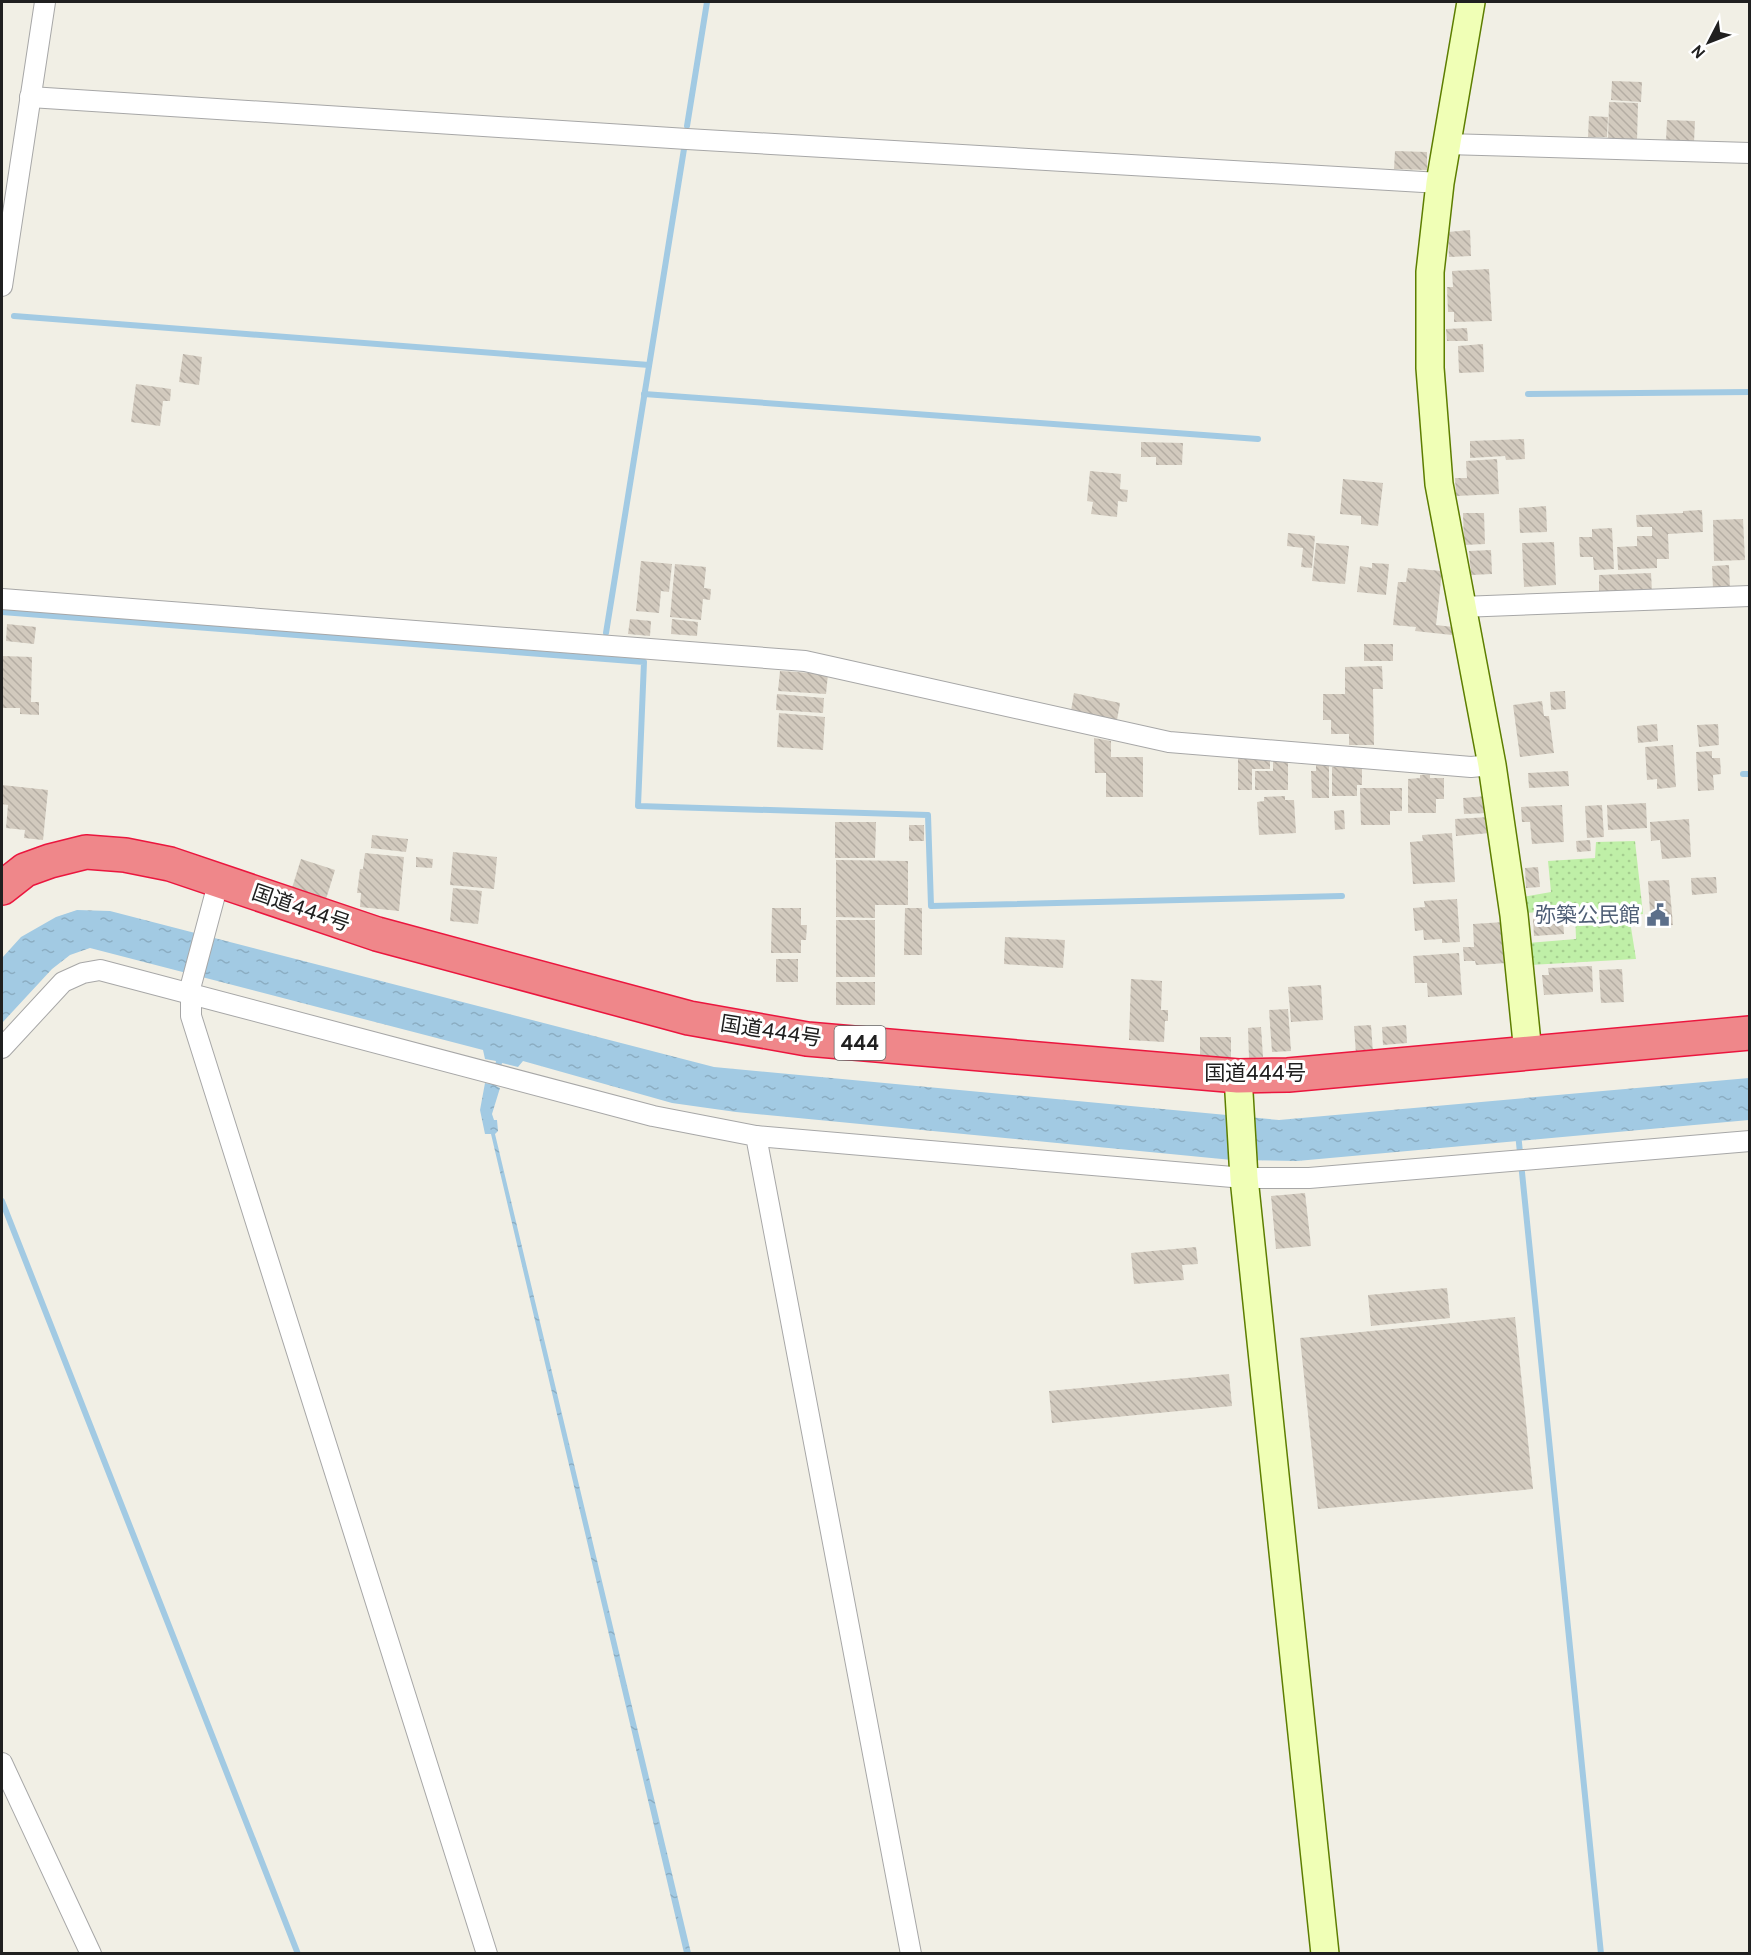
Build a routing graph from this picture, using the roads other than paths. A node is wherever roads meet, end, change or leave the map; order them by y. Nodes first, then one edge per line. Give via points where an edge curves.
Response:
1 (45, 2) edge
2 (1471, 2) edge
3 (30, 97) junction
4 (1446, 144) junction
5 (1749, 153) edge
6 (1440, 183) junction
7 (6, 223) edge
8 (2, 286) edge
9 (1749, 596) edge
10 (2, 599) edge
11 (1461, 608) junction
12 (1491, 765) junction
13 (219, 880) junction
14 (2, 888) edge
15 (190, 989) junction
16 (1749, 1033) edge
17 (2, 1048) edge
18 (1528, 1053) junction
19 (1238, 1091) junction
20 (756, 1136) junction
21 (1749, 1141) edge
22 (1244, 1173) junction
23 (2, 1763) edge
24 (91, 1953) edge
25 (488, 1953) edge
26 (910, 1953) edge
27 (1325, 1953) edge

1 - 3 street
2 - 4 street
3 - 6 street
3 - 7 street
4 - 5 street
4 - 6 street
6 - 11 street via 1430,272 1430,368 1439,484
7 - 8 street
9 - 11 street
10 - 12 street via 805,661 1170,742 1471,767
11 - 12 street
12 - 18 street via 1514,915
13 - 14 highway, 国道444号 / 444 via 170,864 86,852 25,870
13 - 15 street
13 - 19 highway, 国道444号 / 444 via 377,934 689,1018 807,1039
15 - 17 street via 100,970 83,972 63,982
15 - 20 street via 653,1116
15 - 25 street via 190,1016
16 - 18 highway, 国道444号 / 444
18 - 19 highway, 国道444号 / 444 via 1300,1074
19 - 22 street
20 - 22 street
20 - 26 street
21 - 22 street via 1309,1178
22 - 27 street
23 - 24 street

